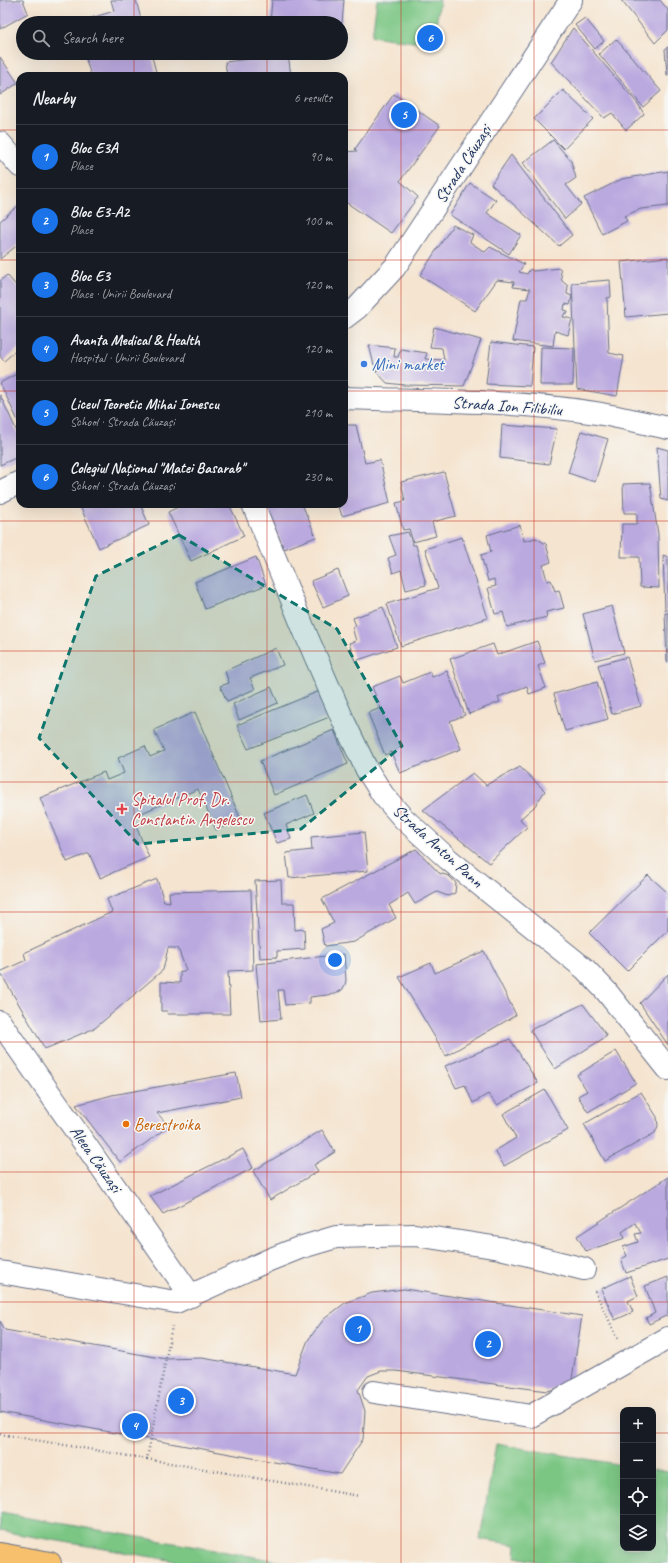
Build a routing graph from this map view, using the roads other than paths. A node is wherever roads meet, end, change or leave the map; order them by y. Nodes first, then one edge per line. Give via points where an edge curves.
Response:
1 (571, 0) edge
2 (0, 143) edge
3 (16, 161) edge
4 (348, 315) edge
5 (348, 398) edge
6 (668, 428) edge
7 (16, 484) edge
8 (0, 492) edge
9 (255, 508) edge
10 (0, 1022) edge
11 (668, 1069) edge
12 (584, 1269) road end
13 (0, 1272) edge
14 (183, 1299) junction
15 (668, 1338) edge
16 (374, 1392) dead end
17 (0, 1554) edge
18 (50, 1563) edge

1 - 4 street, Strada Căuzași via 395,267
2 - 3 street
5 - 6 street, Strada Ion Filibiliu via 545,407 597,413
7 - 8 street
9 - 11 street, Strada Anton Pann via 343,720 366,770 383,795 403,818 448,859 585,969
10 - 14 street, Aleea Căuzași
12 - 14 street via 500,1248 415,1235 336,1237 299,1248
13 - 14 street
15 - 16 street via 531,1416
17 - 18 main road

